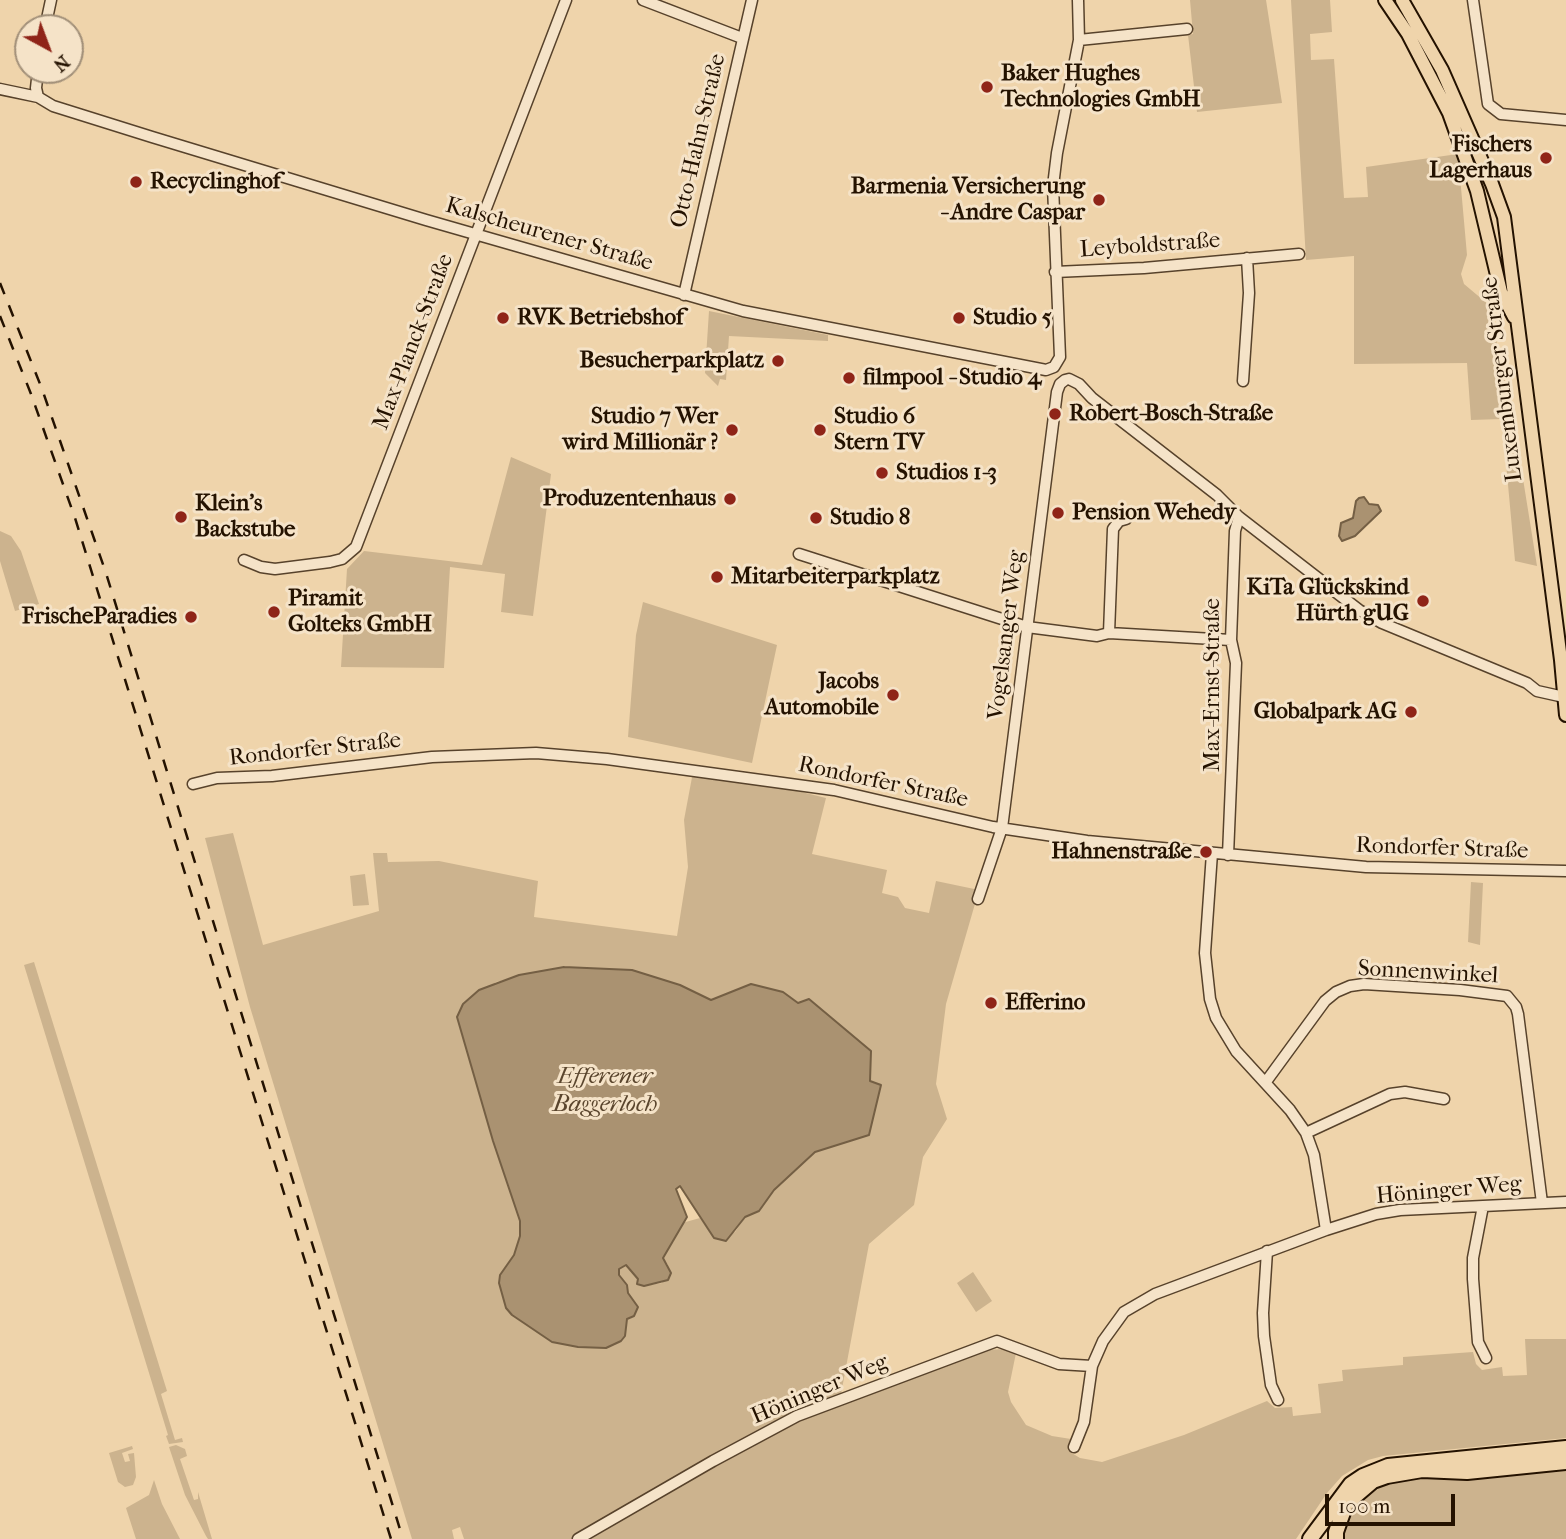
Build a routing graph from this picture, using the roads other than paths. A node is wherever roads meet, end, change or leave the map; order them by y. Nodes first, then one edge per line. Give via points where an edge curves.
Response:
1 (566, 0) edge
2 (643, 0) edge
3 (751, 0) edge
4 (1078, 0) edge
5 (1385, 0) edge
6 (1402, 0) edge
7 (1473, 0) edge
8 (1187, 29) dead end
9 (742, 38) junction
10 (1079, 40) junction
11 (36, 84) edge
12 (0, 89) edge
13 (38, 97) junction
14 (1566, 120) edge
15 (476, 233) junction
16 (1299, 254) dead end
17 (1247, 258) junction
18 (1055, 272) junction
19 (684, 295) junction
20 (1517, 328) junction
21 (1243, 381) dead end
22 (1239, 517) junction
23 (1126, 519) dead end
24 (799, 554) dead end
25 (244, 560) dead end
26 (1027, 626) junction
27 (1109, 633) junction
28 (1231, 640) junction
29 (1564, 697) junction
30 (1566, 715) edge
31 (193, 784) dead end
32 (1002, 828) junction
33 (1212, 853) junction
34 (1228, 855) junction
35 (1566, 871) edge
36 (978, 899) dead end
37 (1265, 1083) junction
38 (1444, 1099) dead end
39 (1306, 1133) junction
40 (1566, 1202) edge
41 (1542, 1203) junction
42 (1483, 1206) junction
43 (1326, 1230) junction
44 (1267, 1251) junction
45 (1486, 1358) dead end
46 (1092, 1366) junction
47 (1278, 1400) dead end
48 (1074, 1447) dead end
49 (1566, 1448) edge
50 (1566, 1462) edge
51 (578, 1539) edge
52 (1310, 1539) edge
53 (1336, 1539) edge

1 - 15 street, Max-Planck-Straße
2 - 9 street, Otto-Hahn-Straße
3 - 9 street, Otto-Hahn-Straße
4 - 10 street
5 - 20 main road via 1449,113 1477,191 1497,279
6 - 20 main road, Luxemburger Straße via 1443,70 1501,205
7 - 14 street via 1488,104 1501,114
8 - 10 street
9 - 19 street, Otto-Hahn-Straße
10 - 18 street via 1054,174
11 - 13 street
12 - 13 street, Kalscheurener Straße
13 - 15 street, Kalscheurener Straße via 52,106
15 - 19 street, Kalscheurener Straße
15 - 25 street, Max-Planck-Straße via 356,548 342,559 275,569
16 - 17 street, Leyboldstraße
17 - 18 street, Leyboldstraße
17 - 21 street, Leyboldstraße
18 - 19 street, Kalscheurener Straße via 1059,362 1051,369 743,311
20 - 29 main road, Luxemburger Straße
22 - 26 street, Vogelsanger Weg via 1171,457 1069,379 1057,392
22 - 28 street, Max-Ernst-Straße
22 - 29 street via 1374,619 1542,693
23 - 27 street via 1113,529
24 - 26 street
26 - 27 street via 1097,636
26 - 32 street, Vogelsanger Weg
27 - 28 street
28 - 34 street, Max-Ernst-Straße via 1236,666
29 - 30 main road, Luxemburger Straße
31 - 32 street, Rondorfer Straße via 432,757 536,753 834,790
32 - 33 street, Rondorfer Straße
32 - 36 street, Vogelsanger Weg
33 - 34 street, Rondorfer Straße
33 - 37 street via 1205,953 1210,999 1230,1042
34 - 35 street, Rondorfer Straße via 1366,867
37 - 39 street
37 - 41 street, Sonnenwinkel via 1325,1001 1350,986 1507,996 1518,1014
38 - 39 street via 1390,1094
39 - 43 street
40 - 41 street, Höninger Weg
41 - 42 street, Höninger Weg
42 - 43 street, Höninger Weg via 1400,1210
42 - 45 street via 1473,1279 1478,1342
43 - 44 street, Höninger Weg
44 - 46 street, Höninger Weg via 1191,1279 1124,1312
44 - 47 street via 1264,1336 1271,1385
46 - 48 street, Höninger Weg via 1084,1422
46 - 51 street, Höninger Weg via 1059,1364 997,1341 797,1416
49 - 52 highway via 1375,1470 1351,1485
50 - 53 highway via 1387,1476 1373,1481 1346,1504

